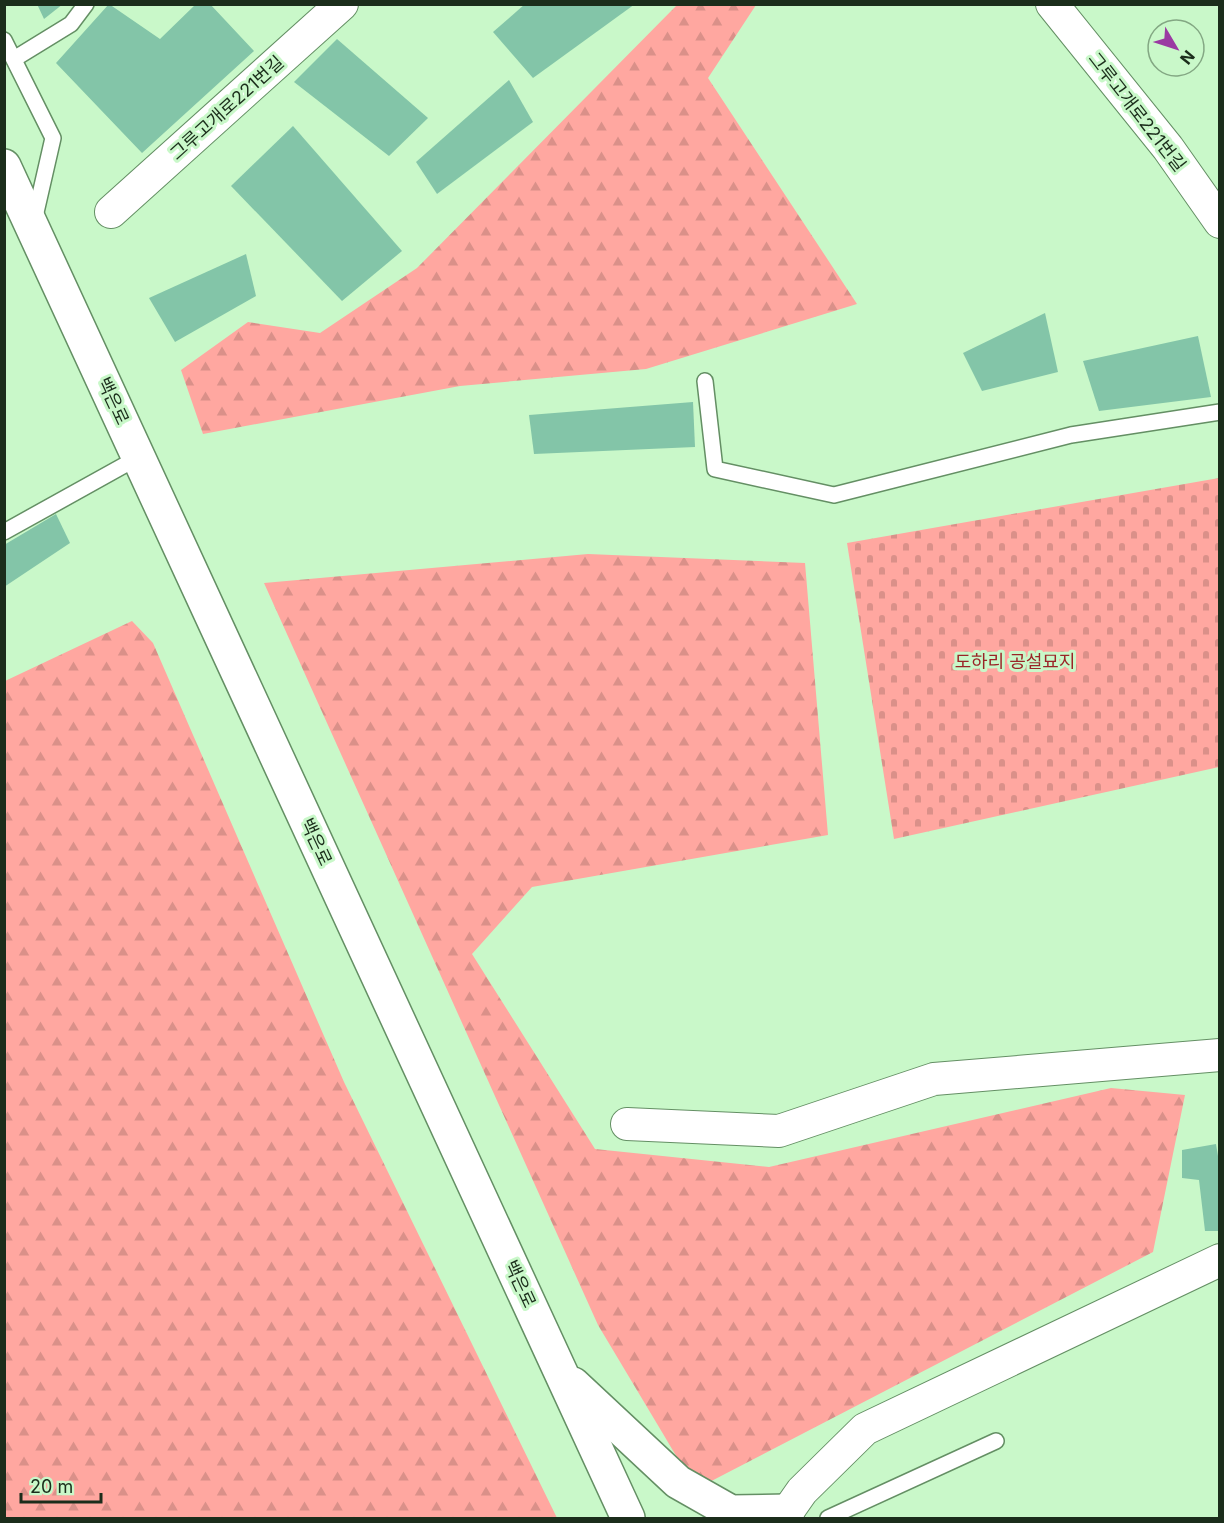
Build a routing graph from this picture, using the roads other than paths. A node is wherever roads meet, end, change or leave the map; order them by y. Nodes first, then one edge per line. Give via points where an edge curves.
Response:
1 (86, 4) edge
2 (342, 4) edge
3 (1052, 4) edge
4 (4, 39) edge
5 (14, 59) junction
6 (4, 166) edge
7 (111, 212) dead end
8 (1220, 222) edge
9 (33, 227) junction
10 (705, 381) dead end
11 (1220, 412) edge
12 (139, 458) junction
13 (4, 532) edge
14 (1220, 1055) edge
15 (627, 1124) dead end
16 (1220, 1260) edge
17 (561, 1372) junction
18 (996, 1441) dead end
19 (787, 1514) edge
20 (628, 1518) edge
21 (828, 1518) edge

1 - 5 lane via 71,24
2 - 7 street, 그루고개로221번길
3 - 8 street, 그루고개로221번길 via 1168,148
4 - 5 lane
5 - 9 lane via 53,138
6 - 9 main road, 백은로
9 - 12 main road, 백은로
10 - 11 lane via 715,469 834,495 1071,435
12 - 13 lane
12 - 17 main road, 백은로
14 - 15 street via 934,1079 779,1131
16 - 19 street via 865,1429 802,1491
17 - 19 main road via 678,1482 731,1512
17 - 20 main road, 백은로
18 - 21 lane

